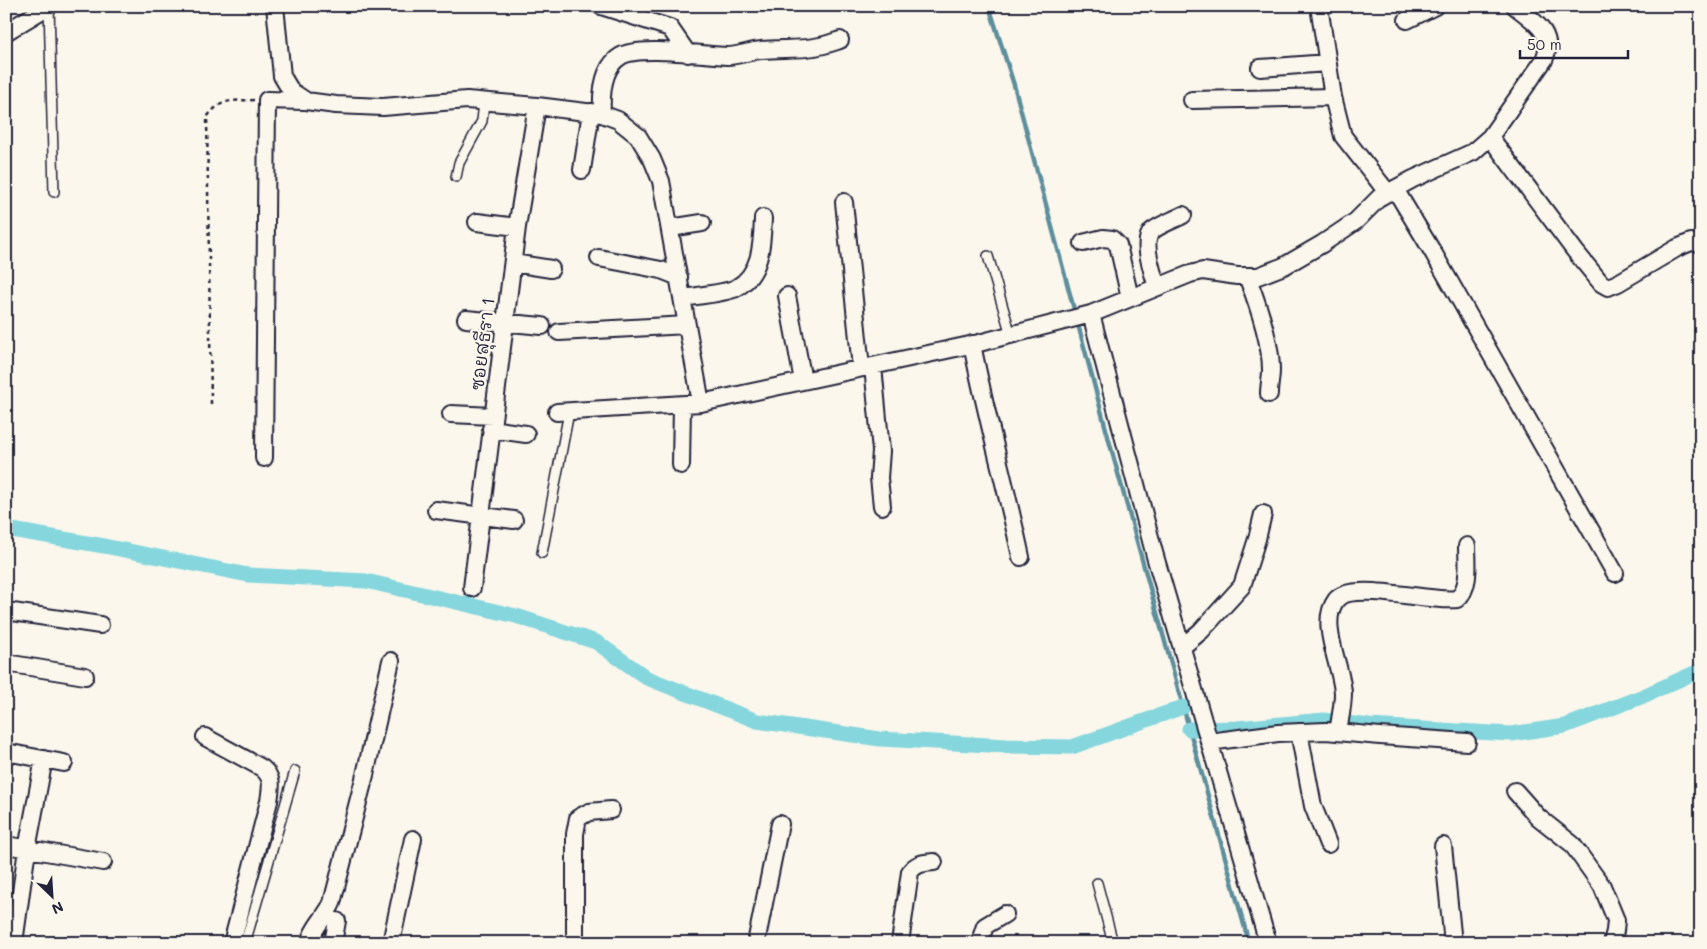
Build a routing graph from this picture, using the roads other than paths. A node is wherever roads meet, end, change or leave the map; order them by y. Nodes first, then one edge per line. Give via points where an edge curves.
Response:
1 (49, 6) edge
2 (275, 6) edge
3 (1319, 6) edge
4 (1435, 6) edge
5 (1515, 6) edge
6 (598, 7) edge
7 (1407, 20) dead end
8 (6, 32) edge
9 (840, 40) dead end
10 (688, 54) junction
11 (1326, 63) junction
12 (1260, 68) dead end
13 (1333, 97) junction
14 (1192, 100) dead end
15 (306, 101) junction
16 (484, 102) junction
17 (536, 106) junction
18 (596, 114) junction
19 (1490, 137) junction
20 (582, 170) dead end
21 (456, 177) dead end
22 (1391, 191) junction
23 (54, 192) dead end
24 (844, 202) dead end
25 (1184, 215) dead end
26 (763, 218) dead end
27 (477, 222) dead end
28 (702, 223) dead end
29 (517, 227) junction
30 (670, 228) junction
31 (1083, 243) dead end
32 (1701, 244) edge
33 (988, 256) dead end
34 (599, 258) dead end
35 (513, 263) junction
36 (551, 269) dead end
37 (1247, 276) junction
38 (679, 277) junction
39 (1157, 287) junction
40 (787, 296) dead end
41 (682, 298) junction
42 (1130, 298) junction
43 (1089, 315) junction
44 (466, 319) dead end
45 (505, 322) junction
46 (687, 325) junction
47 (542, 326) dead end
48 (559, 332) dead end
49 (1011, 335) junction
50 (972, 344) junction
51 (867, 367) junction
52 (803, 381) junction
53 (1269, 394) dead end
54 (701, 404) junction
55 (682, 405) junction
56 (563, 412) joint
57 (451, 414) dead end
58 (492, 423) junction
59 (526, 434) dead end
60 (264, 458) dead end
61 (681, 465) dead end
62 (882, 506) dead end
63 (436, 510) dead end
64 (1263, 514) dead end
65 (481, 516) junction
66 (514, 520) dead end
67 (1467, 546) dead end
68 (542, 553) dead end
69 (1021, 557) dead end
70 (1615, 573) dead end
71 (472, 588) dead end
72 (6, 611) edge
73 (100, 625) dead end
74 (1182, 646) junction
75 (391, 662) dead end
76 (6, 663) edge
77 (85, 676) dead end
78 (1339, 725) junction
79 (1299, 732) junction
80 (1207, 734) junction
81 (205, 738) dead end
82 (1467, 742) dead end
83 (6, 752) edge
84 (44, 759) junction
85 (64, 763) dead end
86 (295, 771) dead end
87 (1515, 792) dead end
88 (611, 810) dead end
89 (780, 824) dead end
90 (413, 840) dead end
91 (1328, 844) dead end
92 (6, 845) edge
93 (1443, 846) dead end
94 (27, 849) junction
95 (103, 862) dead end
96 (934, 862) dead end
97 (1097, 883) dead end
98 (1005, 914) dead end
99 (337, 921) dead end
100 (14, 943) edge
101 (232, 943) edge
102 (245, 943) edge
103 (309, 943) edge
104 (332, 943) edge
105 (391, 943) edge
106 (575, 943) edge
107 (756, 943) edge
108 (900, 943) edge
109 (982, 943) edge
110 (1113, 943) edge
111 (1268, 943) edge
112 (1452, 943) edge
113 (1612, 943) edge

1 - 8 street
1 - 23 lane
2 - 15 street via 282,76 291,91
3 - 11 street
4 - 7 street
5 - 19 street via 1542,28 1549,50
6 - 10 street via 670,28
9 - 10 street via 814,47 761,50 728,56
10 - 18 street via 649,51 620,56 611,65
11 - 12 street
11 - 13 street
13 - 14 street
13 - 22 street via 1343,136
15 - 16 street via 384,107 467,100
15 - 60 street via 267,100
16 - 17 street
16 - 21 lane via 482,121 459,163
17 - 18 street
17 - 29 street, ซอยสุธีรา 1
18 - 20 street
18 - 30 street via 618,120 638,136 662,181
19 - 22 street via 1473,152
19 - 32 street via 1575,252 1608,287 1678,248 1691,242
22 - 37 street via 1322,244 1284,266 1258,276
22 - 70 street via 1434,254
24 - 51 street
25 - 39 street via 1152,232 1147,240
26 - 41 street via 758,261 745,282 735,288
27 - 29 street
28 - 30 street
29 - 35 street, ซอยสุธีรา 1
30 - 38 street
31 - 42 street via 1103,238 1118,244
33 - 49 lane
34 - 38 street via 661,270
35 - 36 street
35 - 45 street, ซอยสุธีรา 1
37 - 39 street via 1203,272
37 - 53 street via 1267,345 1271,370
38 - 41 street
39 - 42 street
40 - 52 street
41 - 46 street
42 - 43 street
43 - 49 street
43 - 74 street
44 - 45 street
45 - 47 street
45 - 58 street, ซอยสุธีรา 1
46 - 48 street
46 - 54 street
49 - 50 street
50 - 51 street
50 - 69 street
51 - 52 street
51 - 62 street via 881,451
52 - 54 street
54 - 55 street
55 - 56 street
55 - 61 street
56 - 68 lane
57 - 58 street
58 - 59 street
58 - 65 street, ซอยสุธีรา 1
63 - 65 street
64 - 74 street via 1242,586 1201,631
65 - 66 street
65 - 71 street, ซอยสุธีรา 1
67 - 78 street via 1464,590 1457,598 1421,598 1364,591 1346,593 1336,601 1330,628 1343,693
72 - 73 street
74 - 80 street
75 - 103 street via 332,903
76 - 77 street
78 - 79 street
78 - 82 street via 1380,736
79 - 80 street
79 - 91 street via 1313,806
80 - 111 street
81 - 101 street via 262,768 269,773 271,782 269,801
83 - 84 street
84 - 85 street
84 - 94 street
86 - 102 lane
87 - 113 street via 1538,817 1572,844 1602,886 1616,920
88 - 106 street via 589,812 578,818 575,834
89 - 107 street
90 - 105 street
92 - 94 street
93 - 112 street
94 - 95 street
94 - 100 street
96 - 108 street via 920,863 910,872
97 - 110 lane
98 - 109 street via 985,926
99 - 104 street

